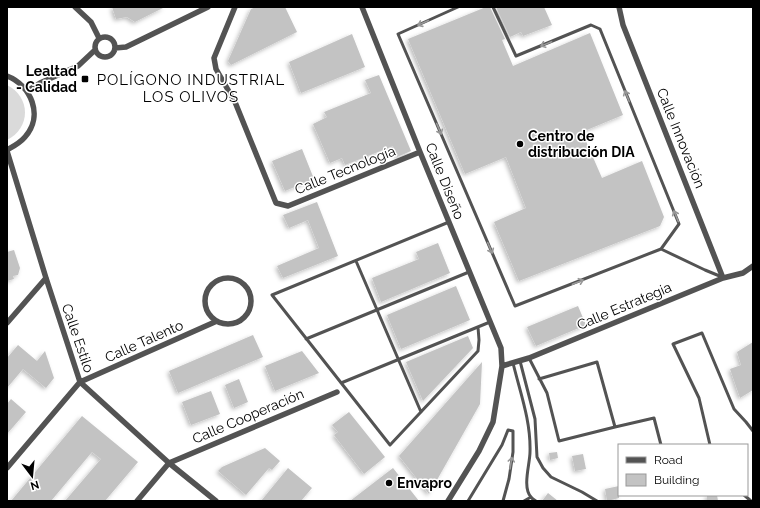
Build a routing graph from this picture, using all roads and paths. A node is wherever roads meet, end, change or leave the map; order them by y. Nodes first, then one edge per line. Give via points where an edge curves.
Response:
1 (75, 7) edge
2 (208, 7) edge
3 (235, 7) edge
4 (362, 7) edge
5 (458, 7) edge
6 (493, 7) edge
7 (619, 7) edge
8 (100, 38) junction
9 (115, 48) junction
10 (95, 50) junction
11 (7, 76) edge
12 (27, 91) junction
13 (7, 151) edge
14 (420, 152) junction
15 (449, 222) junction
16 (661, 249) junction
17 (356, 261) junction
18 (753, 266) edge
19 (470, 271) junction
20 (46, 278) junction
21 (723, 278) junction
22 (377, 310) junction
23 (217, 321) junction
24 (490, 322) junction
25 (7, 323) edge
26 (478, 327) junction
27 (306, 339) junction
28 (529, 358) junction
29 (398, 360) junction
30 (520, 361) junction
31 (513, 363) junction
32 (502, 366) junction
33 (539, 378) junction
34 (80, 382) junction
35 (341, 383) junction
36 (337, 392) dead end
37 (421, 412) junction
38 (615, 427) junction
39 (753, 431) edge
40 (661, 444) edge
41 (710, 444) edge
42 (169, 463) junction
43 (7, 468) edge
44 (530, 497) junction
45 (137, 501) edge
46 (216, 501) edge
47 (448, 501) edge
48 (468, 501) edge
49 (503, 501) edge
50 (524, 501) edge
51 (536, 501) edge
52 (597, 501) edge

1 - 8 street via 90,22
2 - 9 street via 126,47
3 - 14 street, Calle Tecnología via 214,58 216,69 235,102 276,203 288,206
4 - 14 street, Calle Diseño
5 -> 16 lane via 398,34 515,306
16 -> 6 lane via 679,224 600,29 590,25 516,56
7 - 21 street, Calle Innovación via 623,25
8 - 9 street via 113,40
8 - 10 street via 95,44
9 - 10 street via 112,54 106,57 100,56
10 - 12 street via 78,66
11 - 12 street via 19,82
12 - 13 street via 34,114 32,126 17,145
13 - 20 street, Calle Estilo
14 - 15 street, Calle Diseño
15 - 17 lane
15 - 19 street, Calle Diseño
16 - 21 lane
17 - 22 lane
17 - 27 lane via 272,295
18 - 21 street, Calle Estrategia via 743,273
19 - 22 lane
19 - 24 street, Calle Diseño
20 - 25 street
20 - 34 street, Calle Estilo
21 - 28 street, Calle Estrategia
22 - 27 lane
22 - 29 lane
23 - 23 street via 224,324 238,322 248,312 248,291 244,285 232,278 217,280 207,290 207,311
23 - 34 street, Calle Talento
24 - 26 lane
24 - 32 street, Calle Diseño via 502,348
26 - 29 lane
26 - 37 lane via 478,351
27 - 35 lane
28 - 30 street, Calle Estrategia
28 - 33 lane
29 - 35 lane
29 - 37 lane
30 - 31 street, Calle Estrategia
30 - 52 lane via 535,419 539,463 551,477
31 - 32 street, Calle Estrategia
31 - 44 lane via 528,422 530,452 526,486
32 - 47 street, Calle Diseño via 493,422 479,451
33 - 38 lane via 547,393 559,441
33 - 38 lane via 597,362
34 - 42 street, Calle Estilo
34 - 43 street
35 - 37 lane via 390,445
36 - 42 street, Calle Cooperación
38 - 40 lane via 654,418
39 - 41 lane via 734,409 702,333 673,344 699,398
42 - 45 street
42 - 46 street, Calle Estilo
44 - 50 lane
44 - 51 lane
49 -> 48 lane via 513,452 513,431 508,430 502,445

